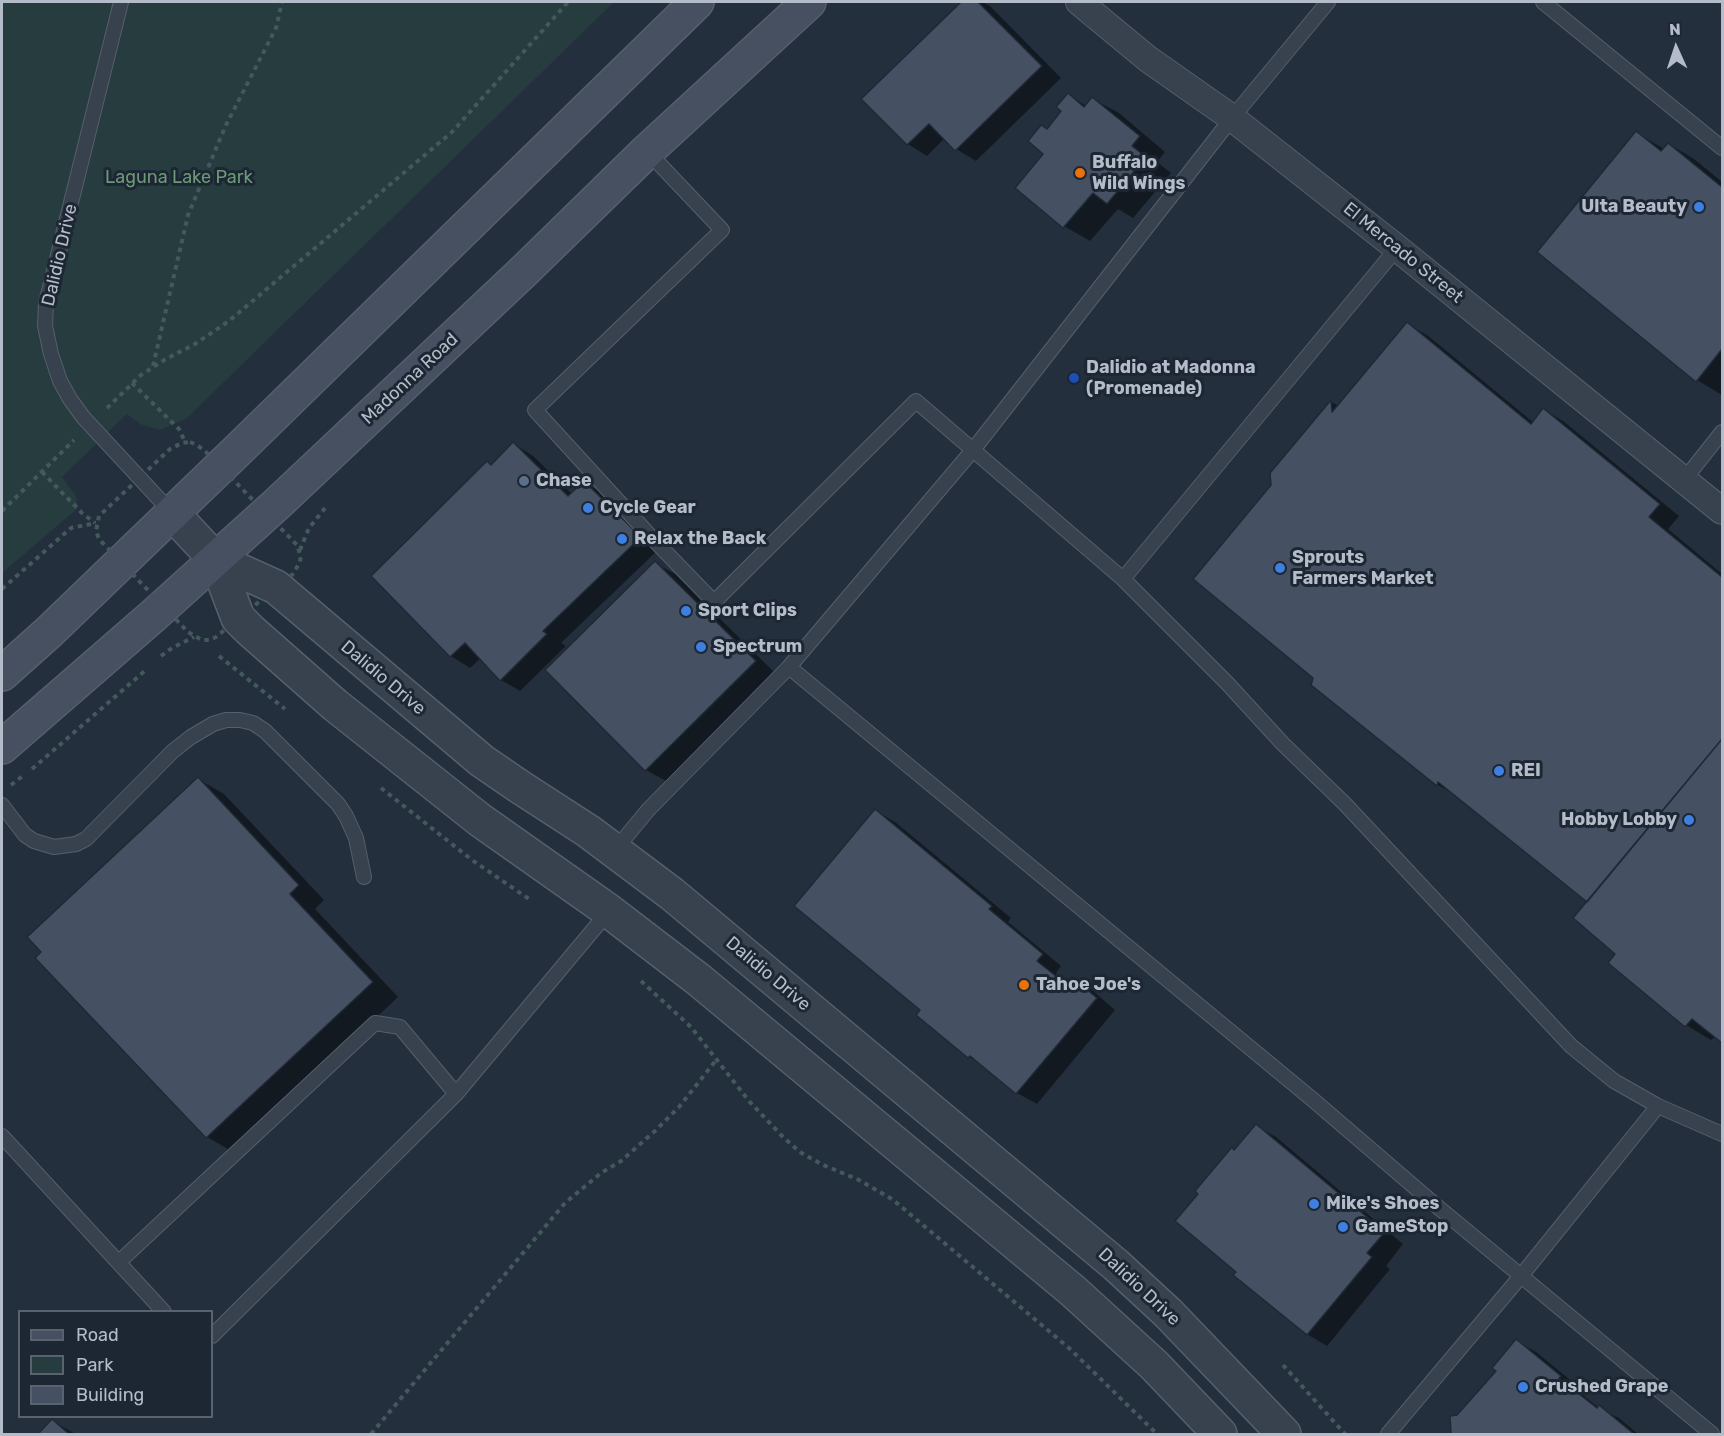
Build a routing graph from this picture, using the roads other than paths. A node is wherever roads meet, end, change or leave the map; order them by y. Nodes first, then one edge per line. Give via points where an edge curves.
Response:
1 (121, 2) edge
2 (697, 2) edge
3 (809, 2) edge
4 (1079, 2) edge
5 (1328, 2) edge
6 (1542, 2) edge
7 (1232, 118) junction
8 (1722, 148) edge
9 (646, 151) junction
10 (1397, 248) junction
11 (1722, 432) edge
12 (973, 450) junction
13 (1684, 480) junction
14 (1722, 511) edge
15 (172, 513) junction
16 (216, 560) junction
17 (1123, 579) junction
18 (789, 667) junction
19 (2, 674) edge
20 (2, 747) edge
21 (2, 805) edge
22 (615, 850) junction
23 (364, 877) dead end
24 (609, 911) junction
25 (456, 1094) junction
26 (1658, 1106) junction
27 (1722, 1134) edge
28 (2, 1136) edge
29 (119, 1262) junction
30 (1521, 1276) junction
31 (163, 1310) edge
32 (213, 1335) edge
33 (1220, 1434) edge
34 (1284, 1434) edge
35 (1388, 1434) edge
36 (1712, 1434) edge

1 - 15 lane, Dalidio Drive via 46,303 45,326 60,381 70,399
2 - 15 main road
3 - 9 main road, Madonna Road
4 - 7 street, El Mercado Street via 1148,59
5 - 7 lane
6 - 8 lane
7 - 10 street, El Mercado Street
7 - 12 lane
9 - 12 lane via 722,230 535,410 714,602 916,401
9 - 16 main road, Madonna Road
10 - 13 street, El Mercado Street
10 - 17 lane
11 - 13 lane
12 - 17 lane
12 - 18 lane
13 - 14 street, El Mercado Street
15 - 16 street, Dalidio Drive
15 - 19 main road
16 - 20 main road, Madonna Road
16 - 22 street, Dalidio Drive via 276,586 482,760
16 - 24 street, Dalidio Drive via 238,618 250,630 403,760
17 - 26 lane via 1345,804 1571,1046 1614,1081
18 - 22 lane via 648,810
18 - 30 lane
21 - 23 lane via 34,841 54,847 76,844 86,839 191,737 213,724 240,720 265,730 338,804 356,838
22 - 34 street, Dalidio Drive via 1116,1265 1168,1313
24 - 25 lane
24 - 33 street, Dalidio Drive via 699,980 1073,1292 1154,1365
25 - 29 lane via 400,1027 375,1023
25 - 32 lane
26 - 27 lane
26 - 30 lane
28 - 29 lane
29 - 31 lane
30 - 35 lane
30 - 36 lane

